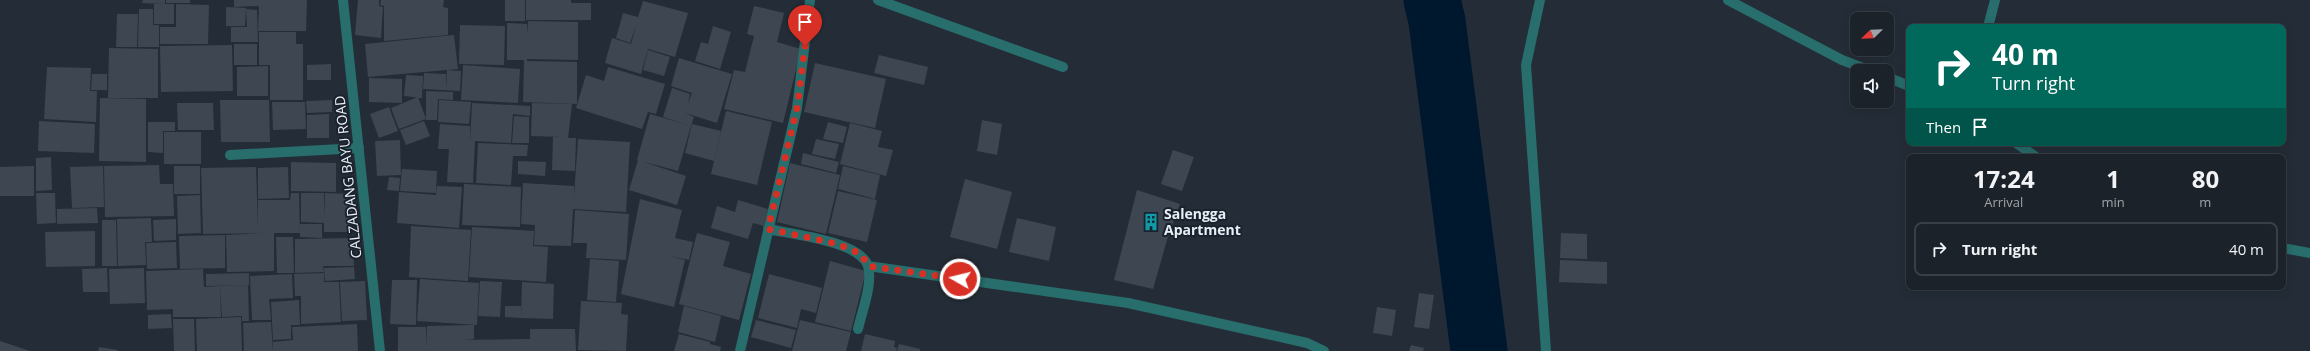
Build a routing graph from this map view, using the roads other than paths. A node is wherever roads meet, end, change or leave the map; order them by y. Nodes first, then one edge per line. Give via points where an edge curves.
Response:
1 (343, 0) edge
2 (810, 0) edge
3 (878, 0) edge
4 (1540, 0) edge
5 (1728, 0) edge
6 (1995, 0) edge
7 (1989, 24) edge
8 (1852, 64) edge
9 (1063, 67) dead end
10 (1894, 80) edge
11 (1906, 85) edge
12 (2020, 146) edge
13 (359, 148) junction
14 (2032, 154) edge
15 (230, 155) dead end
16 (768, 229) junction
17 (2286, 249) edge
18 (2310, 253) edge
19 (868, 266) junction
20 (858, 329) dead end
21 (380, 351) edge
22 (740, 351) edge
23 (1324, 351) edge
24 (1546, 351) edge

1 - 13 street, CALZADANG BAYU ROAD
2 - 16 street via 797,108
3 - 9 street
4 - 24 street via 1526,65
5 - 8 street
6 - 7 street
10 - 11 street
12 - 14 street
13 - 15 street
13 - 21 street, CALZADANG BAYU ROAD
16 - 19 street via 838,244 861,254
16 - 22 street
17 - 18 street
19 - 20 street via 869,280
19 - 23 street via 1128,303 1308,343

